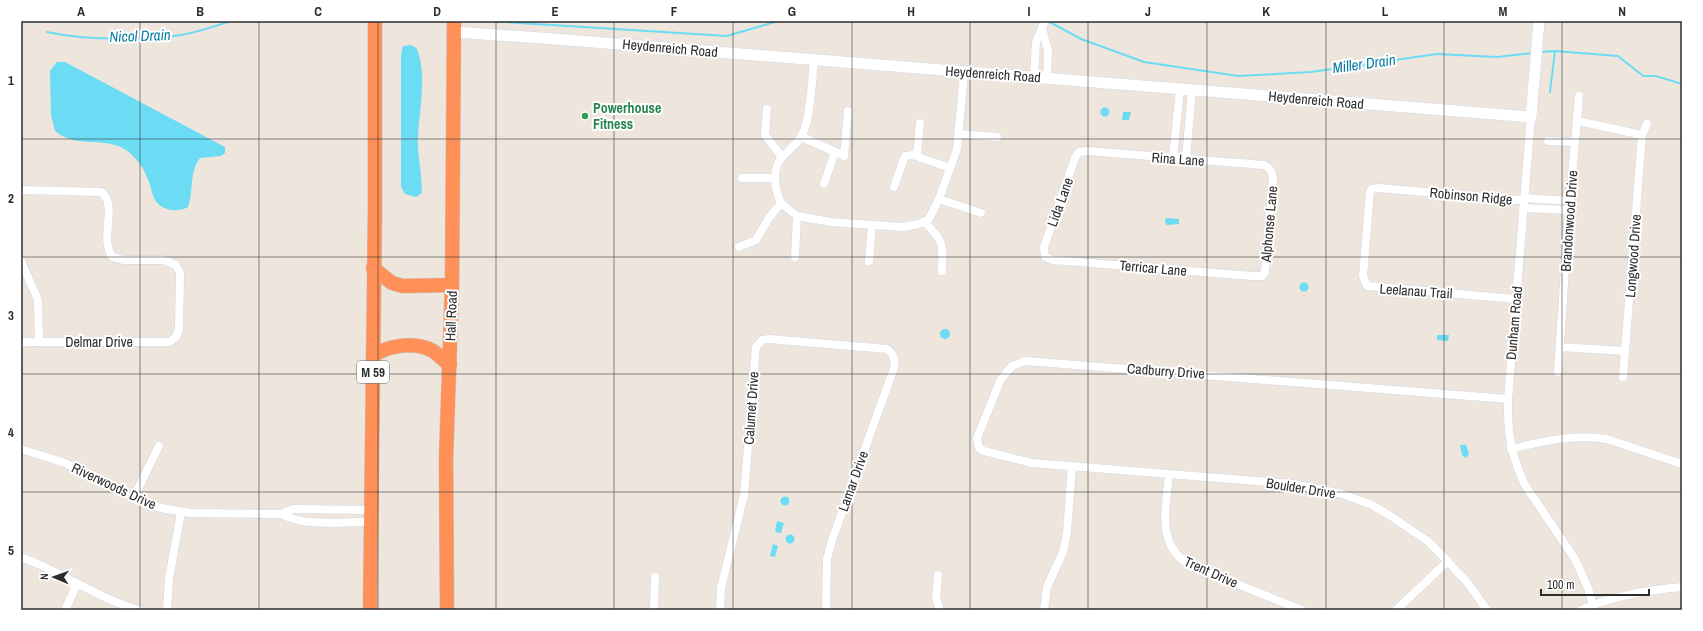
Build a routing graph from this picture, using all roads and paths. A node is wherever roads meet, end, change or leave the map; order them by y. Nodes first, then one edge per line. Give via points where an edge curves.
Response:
1 (375, 21) edge
2 (1539, 21) edge
3 (1043, 24) edge
4 (454, 27) edge
5 (814, 60) junction
6 (964, 73) junction
7 (1034, 77) junction
8 (1047, 78) junction
9 (1180, 89) junction
10 (1192, 90) junction
11 (1580, 96) dead end
12 (767, 109) dead end
13 (848, 111) dead end
14 (1531, 117) junction
15 (1578, 121) junction
16 (920, 122) dead end
17 (1646, 124) dead end
18 (959, 134) junction
19 (1642, 135) junction
20 (802, 137) junction
21 (997, 137) dead end
22 (1548, 140) dead end
23 (1575, 142) junction
24 (1083, 151) joint
25 (835, 152) junction
26 (917, 156) junction
27 (782, 157) junction
28 (1173, 158) junction
29 (1186, 159) junction
30 (950, 168) junction
31 (1271, 170) joint
32 (742, 178) dead end
33 (775, 178) junction
34 (824, 184) dead end
35 (894, 187) dead end
36 (1372, 189) joint
37 (21, 190) edge
38 (1523, 198) junction
39 (940, 199) junction
40 (1570, 201) junction
41 (782, 203) junction
42 (1523, 208) junction
43 (1569, 210) junction
44 (980, 213) dead end
45 (797, 216) junction
46 (924, 222) junction
47 (872, 225) junction
48 (739, 247) dead end
49 (795, 257) dead end
50 (1045, 257) joint
51 (21, 261) edge
52 (869, 261) dead end
53 (373, 268) junction
54 (942, 271) dead end
55 (1262, 276) joint
56 (452, 285) junction
57 (1516, 299) junction
58 (21, 342) edge
59 (39, 342) junction
60 (1560, 347) junction
61 (1625, 350) junction
62 (893, 355) joint
63 (374, 356) junction
64 (450, 366) junction
65 (1558, 372) dead end
66 (1623, 378) dead end
67 (1508, 399) junction
68 (160, 446) dead end
69 (21, 449) edge
70 (1512, 449) junction
71 (1682, 464) edge
72 (1072, 467) junction
73 (1169, 474) junction
74 (134, 497) junction
75 (314, 509) junction
76 (181, 512) junction
77 (281, 514) junction
78 (372, 516) junction
79 (313, 522) junction
80 (21, 557) edge
81 (1448, 561) junction
82 (938, 575) dead end
83 (655, 577) dead end
84 (77, 584) junction
85 (1682, 587) edge
86 (1593, 605) junction
87 (65, 610) edge
88 (139, 610) edge
89 (167, 610) edge
90 (370, 610) edge
91 (447, 610) edge
92 (654, 610) edge
93 (720, 610) edge
94 (826, 610) edge
95 (940, 610) edge
96 (1044, 610) edge
97 (1302, 610) edge
98 (1396, 610) edge
99 (1487, 610) edge
100 (1581, 610) edge

1 - 53 highway, M 59
2 - 14 street, Dunham Road
3 - 7 street via 1036,42
3 - 8 street via 1048,51
4 - 5 street, Heydenreich Road via 555,39
4 - 56 highway, Hall Road
5 - 6 street, Heydenreich Road
5 - 20 street via 807,121
6 - 7 street, Heydenreich Road
6 - 18 street
7 - 8 street, Heydenreich Road
8 - 9 street, Heydenreich Road
9 - 10 street, Heydenreich Road
9 - 28 street
10 - 14 street, Heydenreich Road
10 - 29 street
11 - 15 street, Brandonwood Drive
12 - 27 street via 765,135
13 - 25 street via 844,156
14 - 38 street, Dunham Road
15 - 19 street
15 - 23 street, Brandonwood Drive
16 - 26 street
17 - 19 street, Longwood Drive
18 - 21 street
18 - 30 street
19 - 61 street, Longwood Drive
20 - 25 street
20 - 27 street
22 - 23 street
23 - 40 street, Brandonwood Drive
24 - 28 street, Rina Lane
24 - 50 street, Lida Lane via 1075,158 1044,247
25 - 34 street
26 - 30 street
26 - 35 street via 905,156
27 - 33 street
28 - 29 street, Rina Lane
29 - 31 street, Rina Lane via 1264,165
30 - 39 street
31 - 55 street, Alphonse Lane via 1273,179 1266,267
32 - 33 street
33 - 41 street
36 - 38 street, Robinson Ridge via 1519,200
36 - 57 street, Leelanau Trail via 1369,195 1363,276 1367,286
37 - 59 street, Delmar Drive via 95,191 105,195 108,204 108,249 113,257 123,260 169,260 179,269 179,329 176,337 164,342
38 - 40 street, Robinson Ridge
38 - 42 street, Dunham Road
39 - 44 street
39 - 46 street
40 - 43 street, Brandonwood Drive
41 - 45 street
41 - 48 street via 769,218 756,240
42 - 43 street, Robinson Ridge
42 - 57 street, Dunham Road
43 - 60 street, Brandonwood Drive
45 - 47 street
45 - 49 street
46 - 47 street via 903,227
46 - 54 street via 941,239
47 - 52 street
50 - 55 street, Terricar Lane via 1053,260
51 - 59 street via 38,300
53 - 56 highway via 392,283 403,286
53 - 63 highway, M 59
56 - 64 highway, Hall Road
57 - 67 street, Dunham Road
58 - 59 street, Delmar Drive
60 - 61 street
60 - 65 street, Brandonwood Drive
61 - 66 street, Longwood Drive
62 - 93 street, Calumet Drive via 887,349 769,339 758,343 755,351 743,503 721,588
62 - 94 street, Lamar Drive via 894,368 830,546 827,559
63 - 64 highway via 392,346 420,347 432,351
63 - 78 highway, M 59
64 - 91 highway, Hall Road via 446,458
67 - 70 street, Dunham Road
67 - 72 street, Cadburry Drive via 1044,362 1025,361 1012,366 1001,379 979,431 976,444 978,448 1032,463
68 - 74 street
69 - 74 street, Riverwoods Drive via 65,463
70 - 71 street via 1570,436 1596,437
70 - 86 street, Dunham Road via 1525,485 1575,559
72 - 73 street, Boulder Drive
72 - 96 street via 1067,532 1062,552 1047,587
73 - 81 street, Boulder Drive via 1293,484 1342,494 1389,514 1429,542
73 - 97 street, Trent Drive via 1166,535 1169,545 1181,560
74 - 76 street, Riverwoods Drive via 161,508
75 - 77 street, Riverwoods Drive via 293,510
75 - 78 street, Riverwoods Drive
75 - 79 street
76 - 77 street, Riverwoods Drive
76 - 89 street via 169,579
77 - 79 street, Riverwoods Drive via 292,520
78 - 79 street, Riverwoods Drive
78 - 90 highway, M 59
80 - 84 street
81 - 98 street
81 - 99 street, Boulder Drive
82 - 95 street via 936,597
83 - 92 street
84 - 87 street
84 - 88 street via 105,598
85 - 86 street via 1631,594
86 - 100 street

